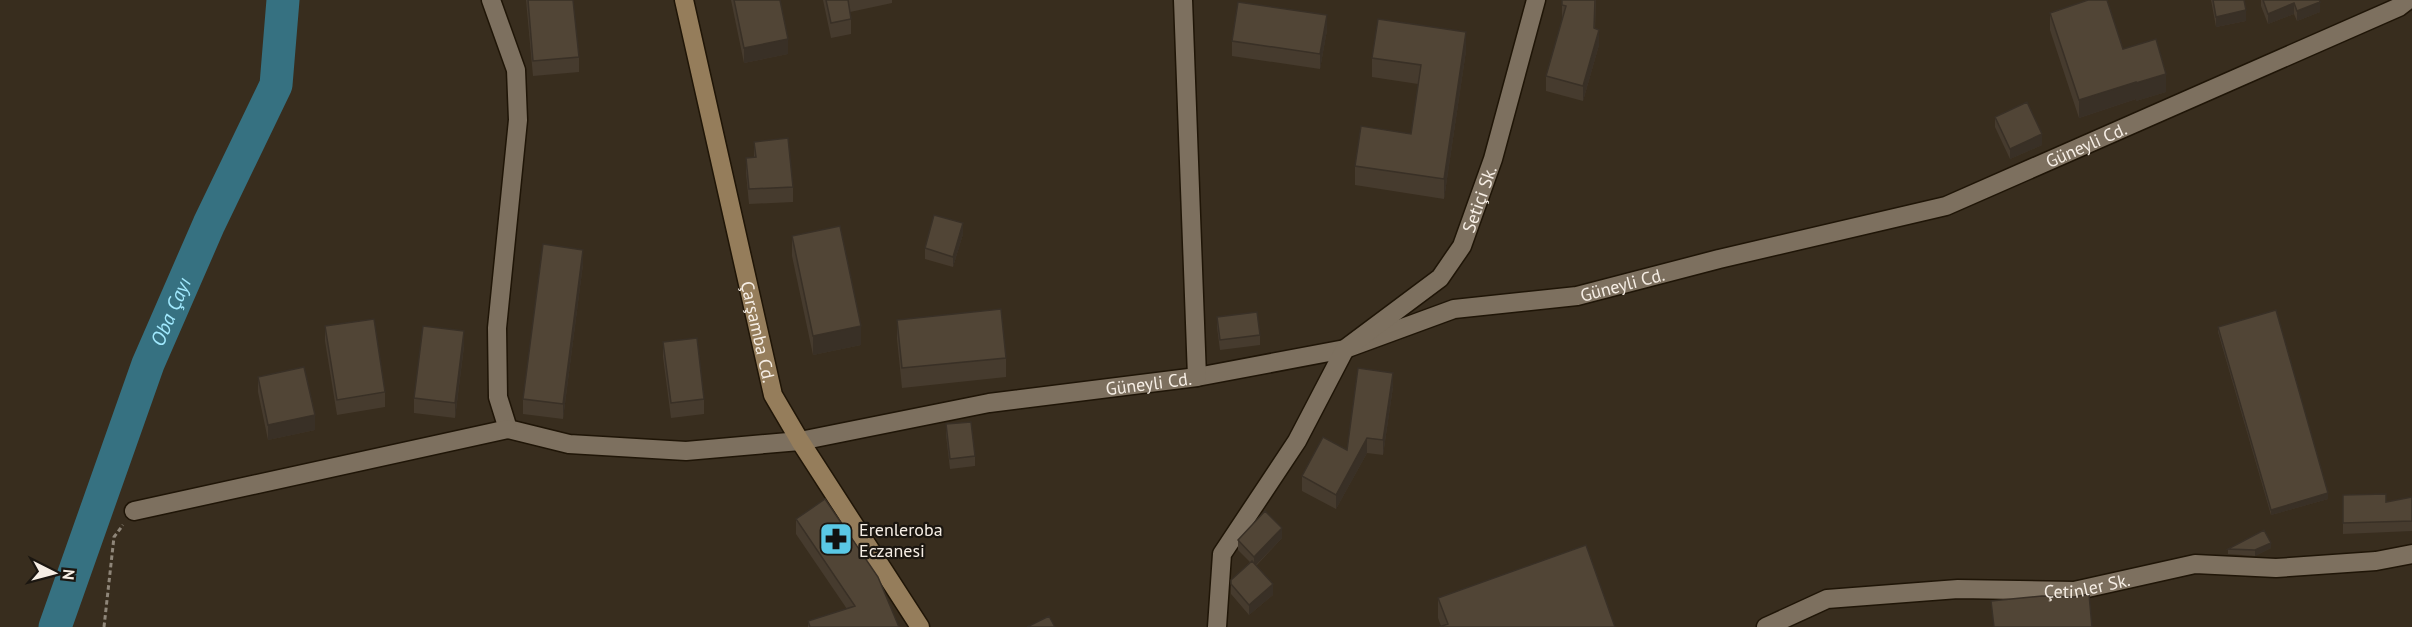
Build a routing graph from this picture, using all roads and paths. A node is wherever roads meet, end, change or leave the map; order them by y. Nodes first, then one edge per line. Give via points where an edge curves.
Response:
1 (491, 0) edge
2 (684, 0) edge
3 (1183, 0) edge
4 (1536, 0) edge
5 (2408, 0) edge
6 (1440, 279) junction
7 (1454, 309) junction
8 (1345, 349) junction
9 (1197, 377) junction
10 (508, 429) junction
11 (800, 441) junction
12 (134, 511) joint
13 (2412, 554) edge
14 (104, 627) edge
15 (920, 627) edge
16 (1217, 627) edge
17 (1766, 627) edge

1 - 10 street via 516,70 518,120 497,328 498,397
2 - 11 street, Çarşamba Cd. via 773,395
3 - 9 street
4 - 6 street, Setiçi Sk. via 1493,159 1462,246
5 - 7 street, Güneyli Cd. via 1946,206 1577,296
6 - 7 street
6 - 8 street, Setiçi Sk.
7 - 8 street, Güneyli Cd.
8 - 9 street, Güneyli Cd.
8 - 16 street via 1298,441 1221,554
9 - 11 street, Güneyli Cd. via 989,403
10 - 11 street, Güneyli Cd. via 569,444 686,451
10 - 12 street
11 - 15 street, Çarşamba Cd.
12 - 14 path via 114,537
13 - 17 street, Çetinler Sk. via 2376,561 2276,568 2195,564 2074,591 1958,589 1827,599

